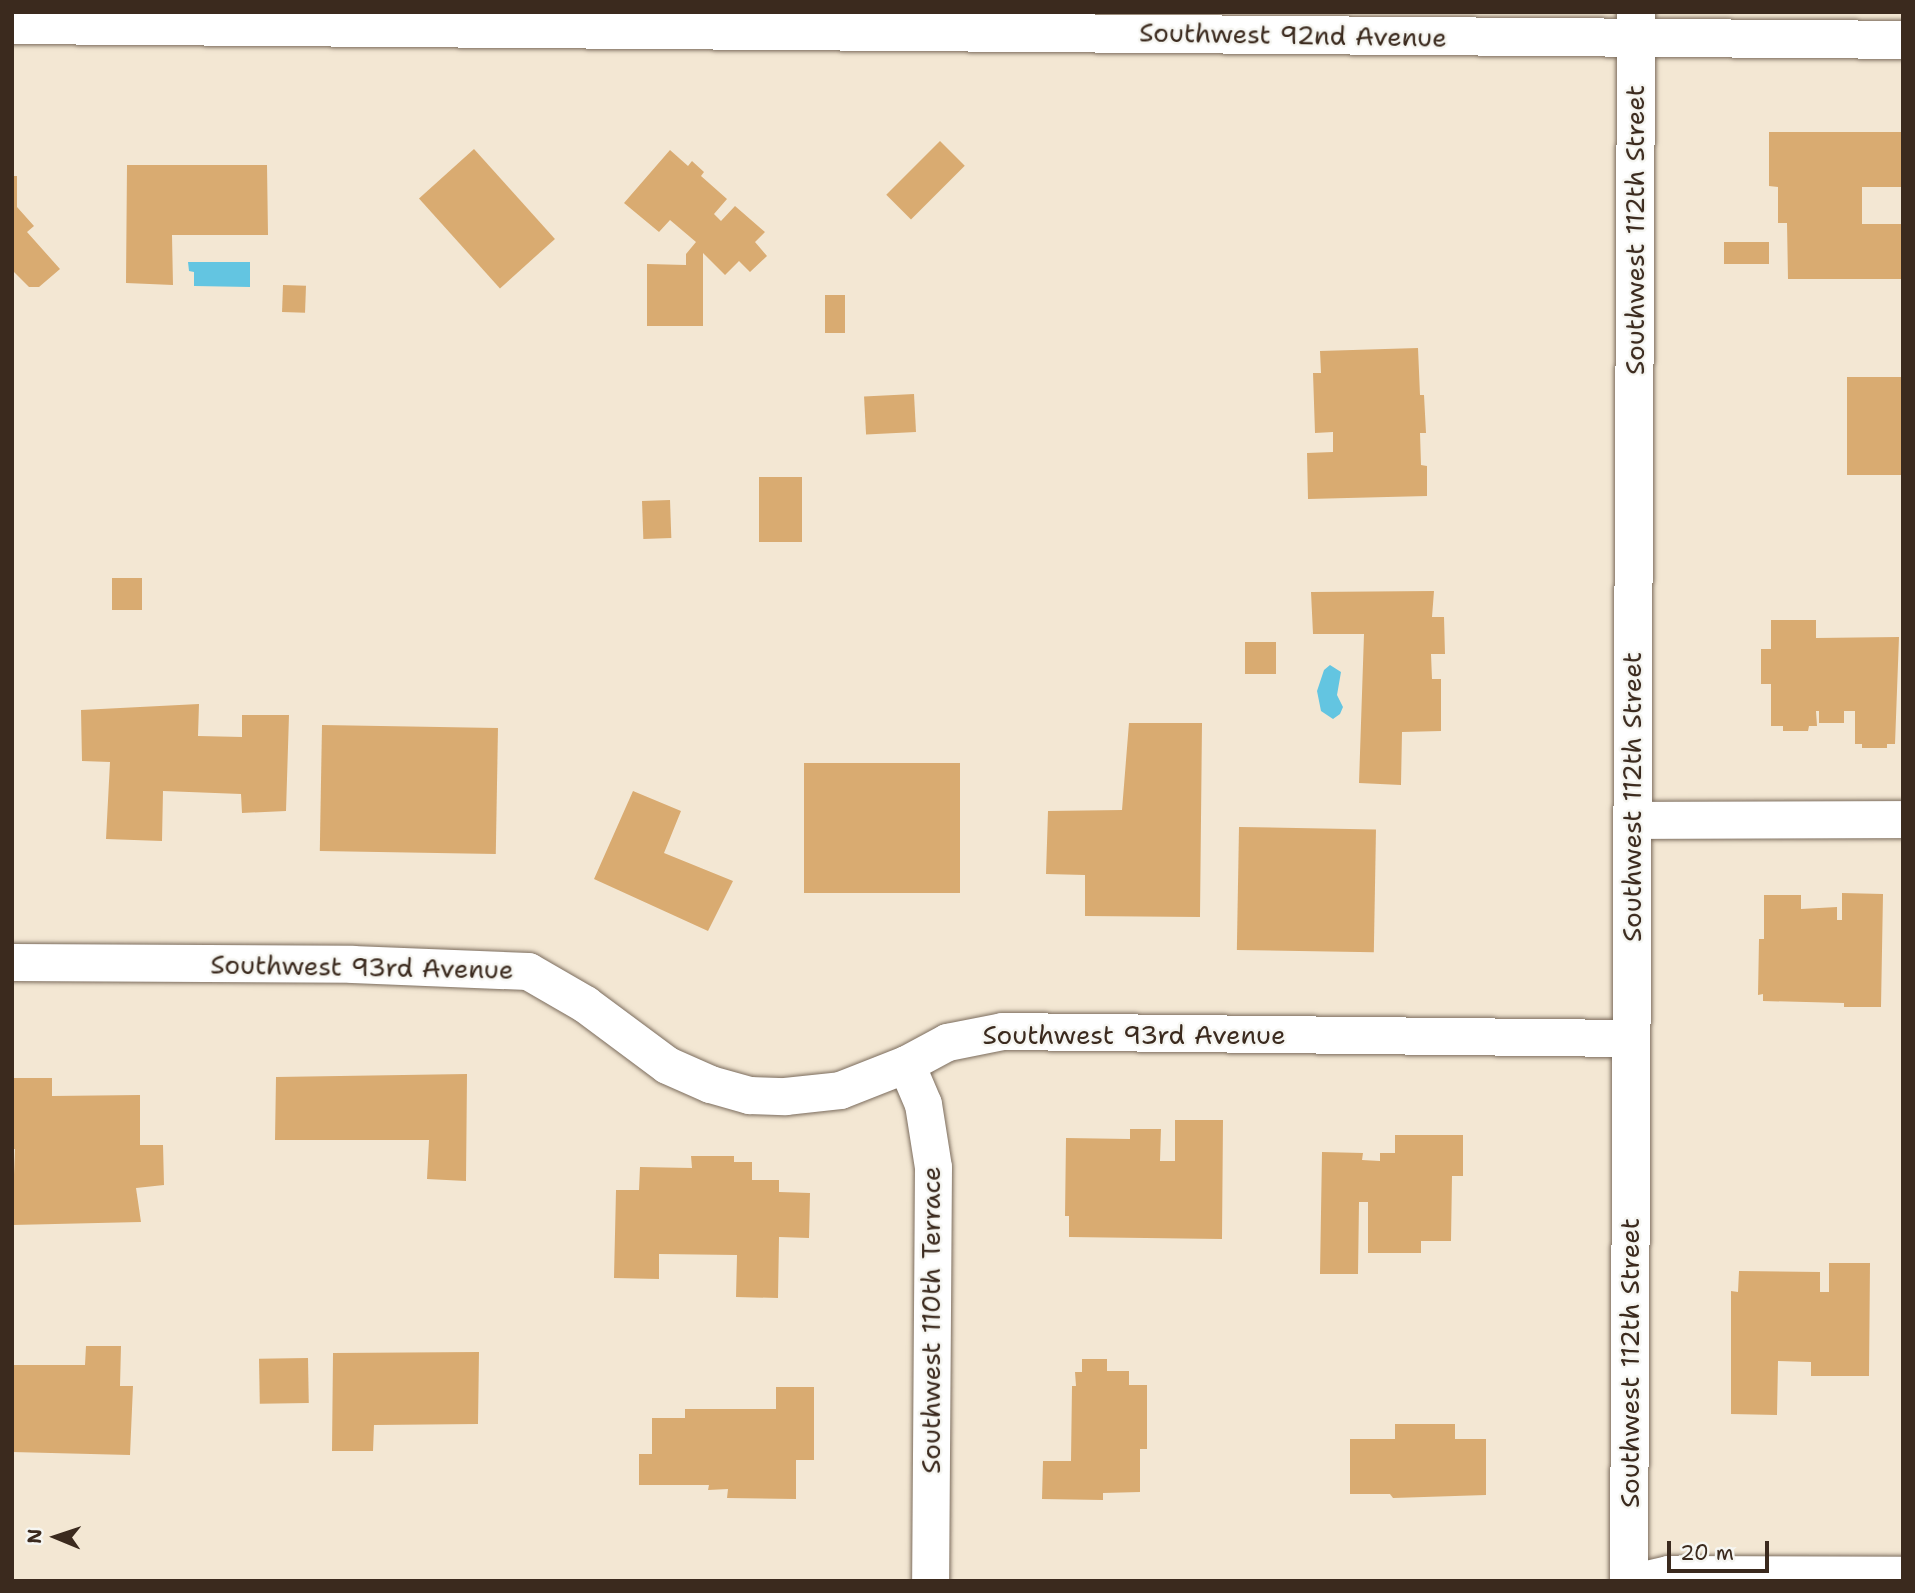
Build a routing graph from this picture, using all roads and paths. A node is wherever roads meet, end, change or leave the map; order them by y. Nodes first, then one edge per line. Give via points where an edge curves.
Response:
1 (335, 20) edge
2 (822, 21) edge
3 (12, 25) edge
4 (1635, 26) edge
5 (1903, 40) edge
6 (1903, 819) edge
7 (1632, 820) junction
8 (12, 962) edge
9 (1631, 1038) junction
10 (906, 1064) junction
11 (1903, 1576) edge
12 (930, 1581) edge
13 (1629, 1581) edge
14 (1639, 1581) edge

1 - 2 street, Southwest 92nd Avenue
1 - 3 street, Southwest 92nd Avenue
2 - 4 street, Southwest 92nd Avenue
4 - 5 street, Southwest 92nd Avenue
4 - 7 street, Southwest 112th Street
6 - 7 street
7 - 9 street, Southwest 112th Street
8 - 10 street, Southwest 93rd Avenue via 516,970 538,975 585,1004 667,1065 749,1095 840,1090
9 - 10 street, Southwest 93rd Avenue via 1002,1031 947,1042
9 - 13 street, Southwest 112th Street
10 - 12 street, Southwest 110th Terrace via 923,1104 933,1167
11 - 14 street via 1668,1574

